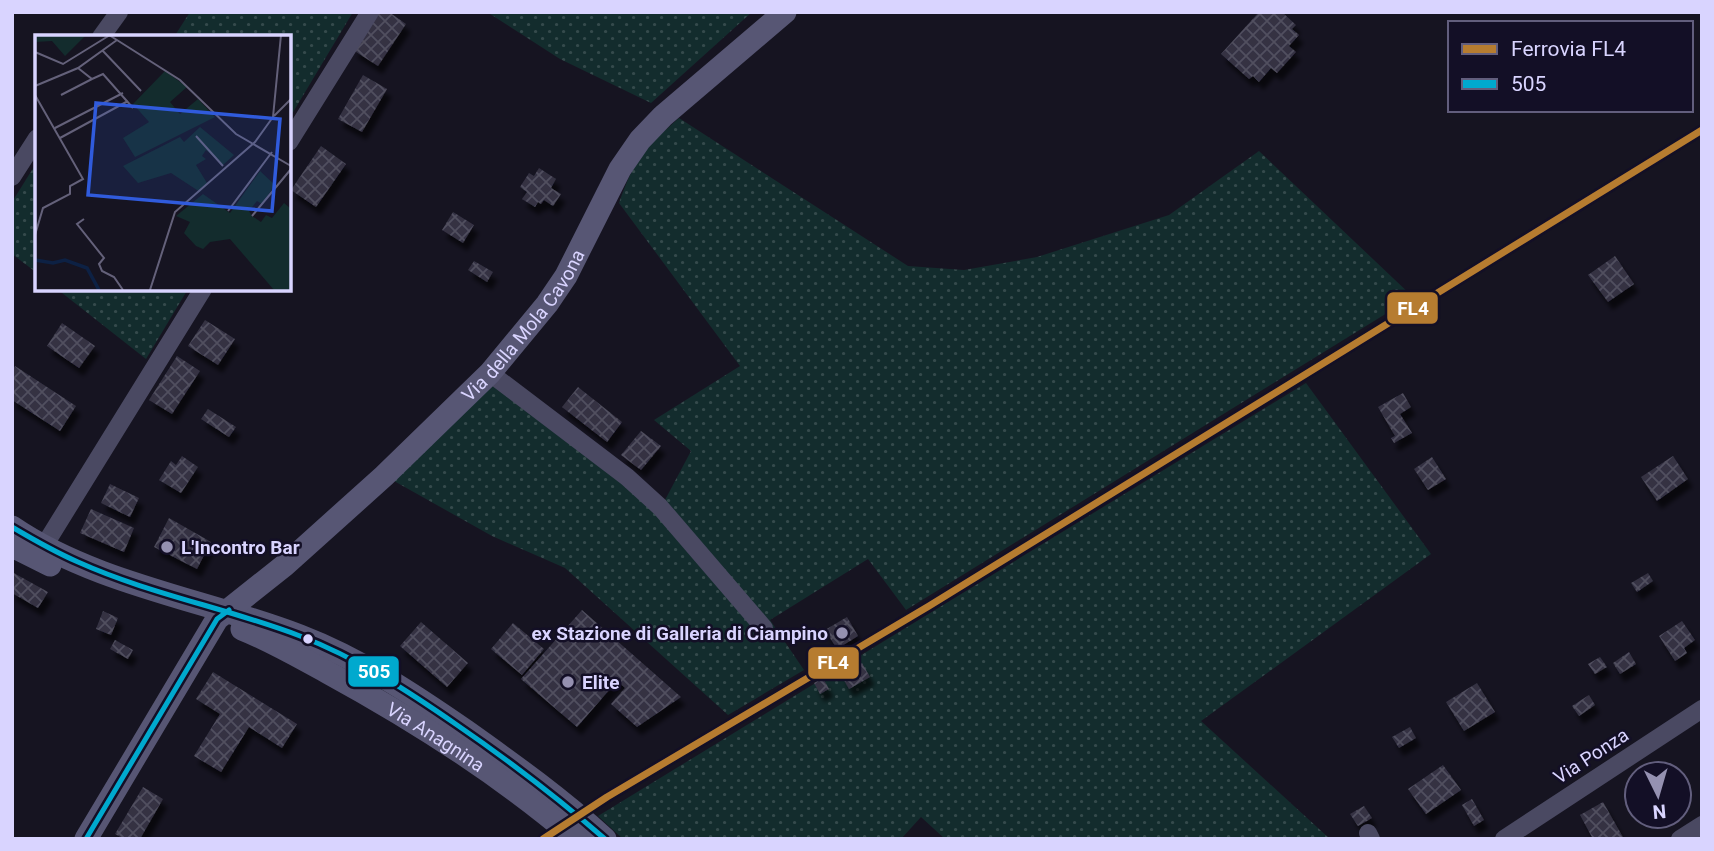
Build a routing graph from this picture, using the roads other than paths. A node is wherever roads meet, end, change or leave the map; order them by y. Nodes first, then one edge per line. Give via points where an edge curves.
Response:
1 (119, 12) edge
2 (370, 12) edge
3 (785, 12) edge
4 (102, 35) edge
5 (290, 140) edge
6 (35, 141) edge
7 (12, 177) edge
8 (203, 290) edge
9 (490, 373) junction
10 (12, 527) edge
11 (44, 545) junction
12 (12, 547) edge
13 (223, 615) junction
14 (764, 628) dead end
15 (1702, 709) edge
16 (472, 748) junction
17 (1702, 825) edge
18 (86, 839) edge
19 (576, 839) edge
20 (605, 839) edge
21 (1504, 839) edge
22 (1680, 839) edge

1 - 4 street
2 - 5 street
3 - 9 main road, Via della Mola Cavona via 640,140 620,169 566,276
6 - 7 street
8 - 11 street
9 - 13 main road, Via della Mola Cavona via 384,476
9 - 14 street via 652,500
10 - 11 main road, Via Anagnina
11 - 13 main road, Via Anagnina
12 - 13 main road, Via Anagnina via 96,584
13 - 16 main road, Via Anagnina via 299,635 346,656 421,700
13 - 18 main road
15 - 21 street, Via Ponza
16 - 19 main road, Via Anagnina
16 - 20 main road, Via Anagnina via 548,790
17 - 22 street

